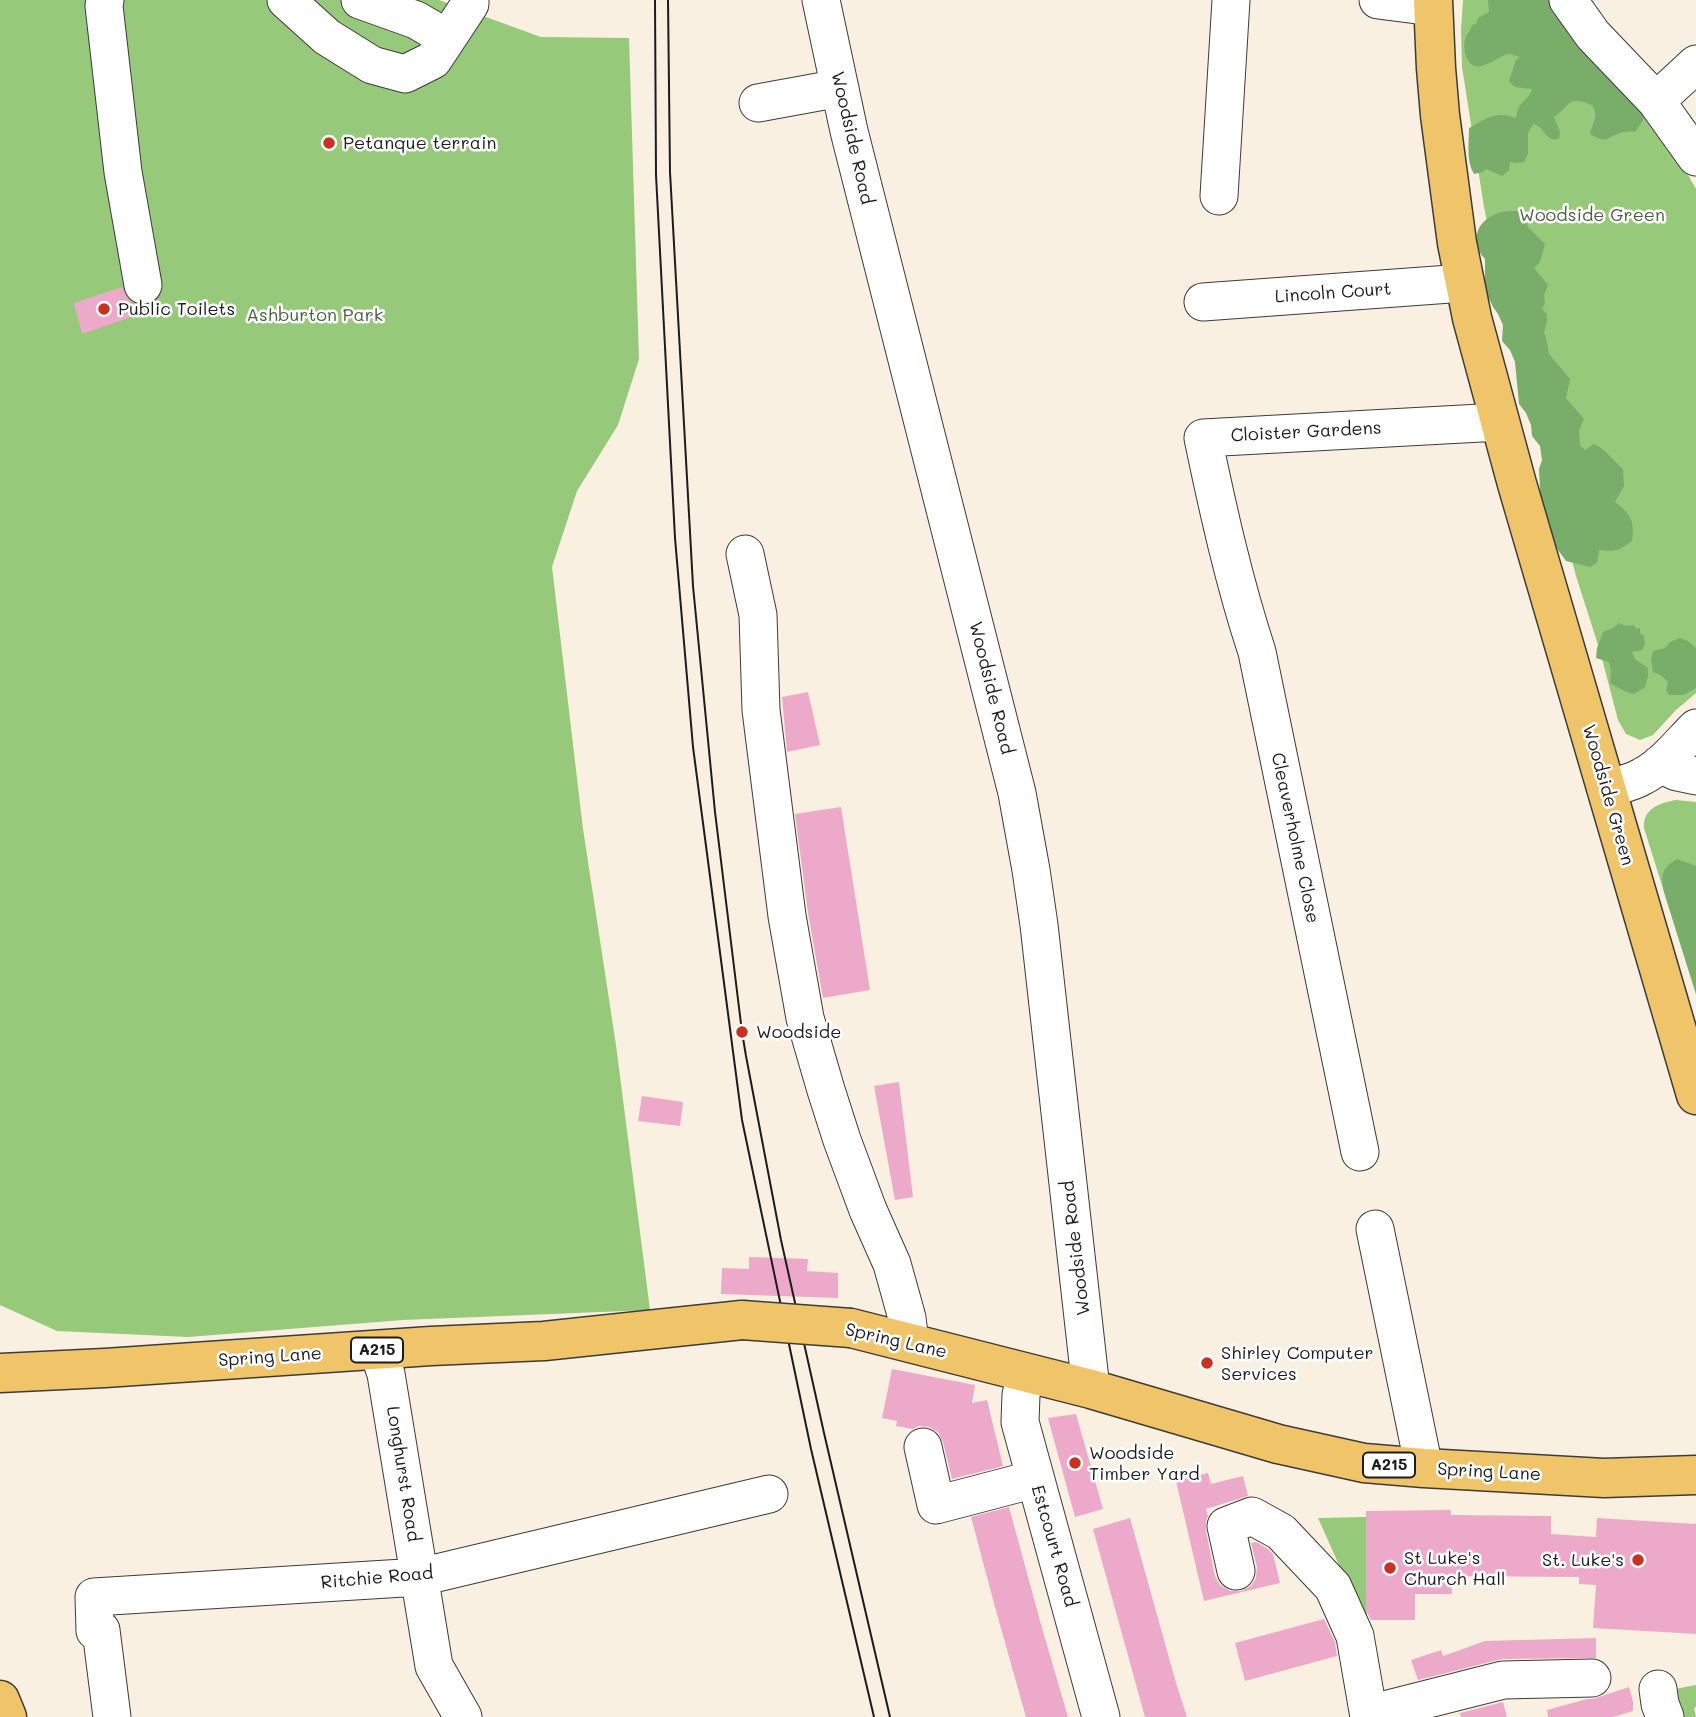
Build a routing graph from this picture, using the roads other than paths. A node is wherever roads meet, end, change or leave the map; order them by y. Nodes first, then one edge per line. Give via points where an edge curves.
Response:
1 (105, 0) edge
2 (286, 0) edge
3 (360, 0) edge
4 (821, 0) edge
5 (1231, 0) edge
6 (1378, 0) edge
7 (1568, 0) edge
8 (470, 2) edge
9 (1433, 3) edge
10 (447, 38) junction
11 (1696, 64) edge
12 (840, 88) junction
13 (1656, 101) junction
14 (758, 103) dead end
15 (1696, 157) edge
16 (1219, 196) dead end
17 (1464, 283) junction
18 (144, 285) dead end
19 (1203, 302) dead end
20 (1500, 422) junction
21 (1222, 526) joint
22 (745, 554) dead end
23 (1696, 728) edge
24 (1660, 764) junction
25 (1696, 776) edge
26 (1606, 789) junction
27 (1696, 1095) edge
28 (1360, 1152) dead end
29 (1375, 1228) dead end
30 (910, 1343) junction
31 (378, 1350) junction
32 (0, 1373) edge
33 (1026, 1373) junction
34 (1091, 1389) junction
35 (923, 1447) dead end
36 (1424, 1468) junction
37 (1696, 1475) edge
38 (1035, 1479) junction
39 (769, 1494) dead end
40 (1236, 1571) dead end
41 (420, 1577) junction
42 (1592, 1678) dead end
43 (0, 1700) edge
44 (1369, 1715) edge
45 (7, 1717) edge
46 (112, 1717) edge
47 (463, 1717) edge
48 (1101, 1717) edge

1 - 18 street via 123,172
2 - 10 street via 327,37 372,65 405,75 433,60
3 - 10 street via 416,20
4 - 12 street, Woodside Road
5 - 16 street
6 - 9 street
7 - 13 street via 1593,35
8 - 10 street
9 - 17 main road, Woodside Green via 1440,115
11 - 13 street
12 - 14 street
12 - 34 street, Woodside Road via 1017,793 1039,925
13 - 15 street
17 - 19 street, Lincoln Court
17 - 20 main road, Woodside Green
20 - 21 street, Cloister Gardens via 1203,438
20 - 26 main road, Woodside Green
21 - 28 street, Cleaverholme Close via 1257,652
22 - 30 street via 758,615 761,710 805,1018 842,1140 892,1264
23 - 24 street
24 - 25 street
24 - 26 street via 1641,778
26 - 27 main road, Woodside Green
29 - 36 street
30 - 31 main road, Spring Lane / A215, bridge via 851,1328 743,1320 544,1341
30 - 33 main road, Spring Lane / A215
31 - 32 main road, Spring Lane / A215
31 - 41 street, Longhurst Road via 386,1374
33 - 34 main road, Spring Lane / A215
33 - 38 street, Estcourt Road via 1020,1422
34 - 36 main road, Spring Lane / A215 via 1278,1444 1363,1463
35 - 38 street via 936,1505
36 - 37 main road, Spring Lane / A215 via 1604,1478
38 - 48 street, Estcourt Road
39 - 41 street, Ritchie Road
40 - 44 street via 1226,1525 1252,1516 1281,1532 1333,1587 1355,1636
41 - 46 street, Ritchie Road via 94,1597 94,1631 101,1630
41 - 47 street, Longhurst Road via 434,1666
42 - 44 street via 1503,1680
43 - 45 main road

